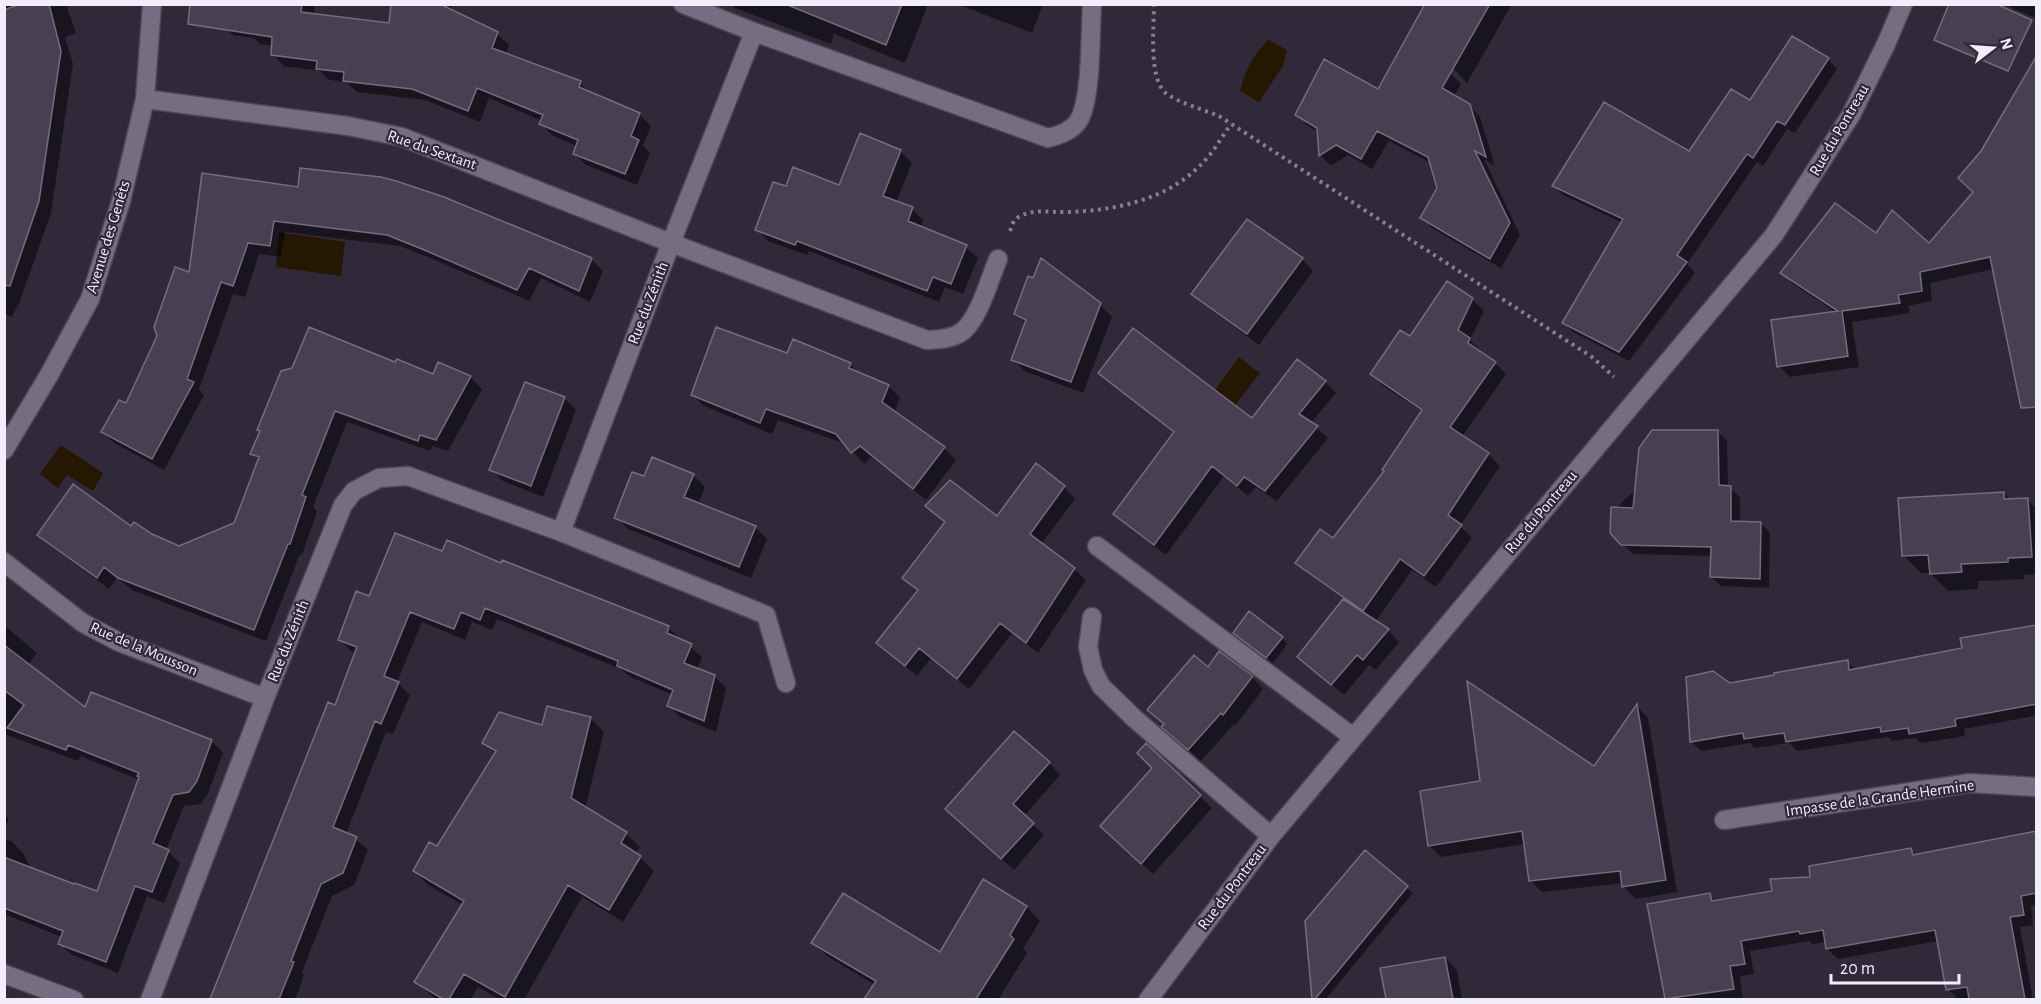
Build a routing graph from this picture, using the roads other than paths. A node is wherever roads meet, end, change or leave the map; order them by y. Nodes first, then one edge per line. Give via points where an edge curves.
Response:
1 (152, 4) edge
2 (683, 4) edge
3 (1092, 4) edge
4 (1902, 4) edge
5 (754, 32) junction
6 (145, 99) junction
7 (671, 243) junction
8 (998, 259) road end
9 (4, 450) edge
10 (561, 532) junction
11 (1097, 546) dead end
12 (4, 562) edge
13 (1092, 617) dead end
14 (786, 683) dead end
15 (265, 698) junction
16 (1353, 737) junction
17 (2037, 787) edge
18 (1724, 820) dead end
19 (1271, 836) junction
20 (4, 974) edge
21 (74, 999) edge
22 (150, 999) edge
23 (1148, 999) edge

1 - 6 street, Avenue des Genêts
2 - 5 street
3 - 5 street via 1085,102 1078,121 1064,134 1048,138
4 - 16 street, Rue du Pontreau via 1851,115 1774,235
5 - 7 street
6 - 7 street, Rue du Sextant via 402,136
6 - 9 street, Avenue des Genêts via 121,201 90,298
7 - 8 street, Rue du Sextant via 927,340 946,339 963,331 975,315
7 - 10 street, Rue du Zénith
10 - 14 street, Rue du Zénith via 766,615
10 - 15 street, Rue du Zénith via 408,476 379,478 354,491 343,505
11 - 16 street
12 - 15 street, Rue de la Mousson via 83,623 119,642
13 - 19 street via 1088,647 1101,686
15 - 22 street, Rue du Zénith
16 - 19 street, Rue du Pontreau
17 - 18 street, Impasse de la Grande Hermine via 1970,783
19 - 23 street, Rue du Pontreau
20 - 21 street

